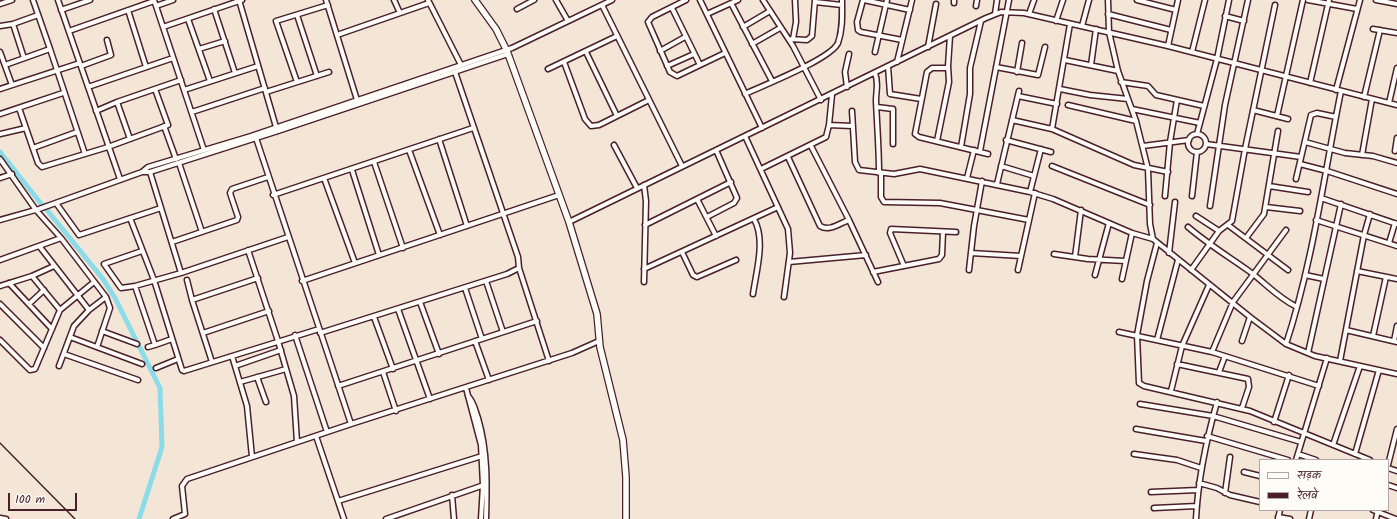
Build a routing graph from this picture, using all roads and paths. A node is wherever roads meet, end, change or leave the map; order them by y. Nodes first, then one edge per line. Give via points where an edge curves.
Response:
1 (12, 0) edge
2 (33, 0) edge
3 (58, 0) edge
4 (90, 0) edge
5 (173, 0) edge
6 (240, 0) edge
7 (326, 0) edge
8 (394, 0) edge
9 (475, 0) edge
10 (534, 0) edge
11 (556, 0) edge
12 (612, 0) edge
13 (686, 0) edge
14 (700, 0) edge
15 (738, 0) edge
16 (762, 0) edge
17 (795, 0) edge
18 (863, 0) edge
19 (887, 0) edge
20 (912, 0) edge
21 (977, 0) edge
22 (997, 0) edge
23 (1009, 0) edge
24 (1034, 0) edge
25 (1063, 0) edge
26 (1089, 0) edge
27 (1108, 0) edge
28 (1137, 0) edge
29 (1178, 0) edge
30 (1205, 0) edge
31 (1228, 0) edge
32 (1248, 0) edge
33 (1303, 0) edge
34 (1308, 0) edge
35 (1360, 0) edge
36 (1376, 0) edge
37 (84, 1) edge
38 (528, 1) edge
39 (815, 1) edge
40 (155, 2) edge
41 (428, 2) edge
42 (842, 2) edge
43 (1329, 2) edge
44 (0, 4) edge
45 (731, 4) junction
46 (936, 4) dead end
47 (1397, 4) edge
48 (328, 5) junction
49 (602, 5) junction
50 (886, 5) junction
51 (1275, 5) dead end
52 (976, 6) dead end
53 (672, 8) junction
54 (517, 9) dead end
55 (1357, 9) junction
56 (61, 10) junction
57 (128, 10) junction
58 (214, 10) junction
59 (910, 10) junction
60 (1176, 10) junction
61 (770, 11) junction
62 (1006, 11) junction
63 (400, 14) junction
64 (707, 14) junction
65 (995, 14) junction
66 (1029, 14) junction
67 (1108, 14) junction
68 (38, 15) junction
69 (297, 15) junction
70 (1225, 16) junction
71 (188, 19) junction
72 (568, 21) junction
73 (981, 21) junction
74 (1056, 21) junction
75 (1244, 21) junction
76 (14, 24) junction
77 (1070, 24) junction
78 (0, 26) edge
79 (1082, 26) junction
80 (163, 27) junction
81 (743, 27) junction
82 (780, 28) junction
83 (1374, 29) dead end
84 (1096, 30) junction
85 (1171, 30) junction
86 (1380, 30) junction
87 (69, 31) junction
88 (1109, 32) junction
89 (1397, 33) edge
90 (337, 35) junction
91 (617, 36) junction
92 (879, 36) junction
93 (950, 36) junction
94 (686, 37) junction
95 (791, 39) junction
96 (107, 40) dead end
97 (902, 40) junction
98 (225, 41) junction
99 (1022, 43) dead end
100 (752, 44) junction
101 (1045, 46) dead end
102 (1168, 46) junction
103 (928, 47) junction
104 (50, 49) junction
105 (199, 49) junction
106 (660, 51) junction
107 (0, 52) edge
108 (507, 52) junction
109 (586, 52) junction
110 (875, 52) dead end
111 (1192, 52) junction
112 (725, 53) junction
113 (694, 54) junction
114 (848, 54) dead end
115 (24, 58) junction
116 (173, 58) junction
117 (1217, 59) junction
118 (1065, 60) junction
119 (564, 62) junction
120 (897, 62) junction
121 (1235, 63) junction
122 (80, 64) junction
123 (5, 65) junction
124 (1091, 65) junction
125 (258, 66) junction
126 (461, 66) junction
127 (667, 66) junction
128 (700, 66) junction
129 (888, 66) junction
130 (146, 67) junction
131 (804, 67) junction
132 (996, 67) junction
133 (948, 68) junction
134 (1397, 68) edge
135 (548, 69) dead end
136 (1262, 70) junction
137 (56, 71) junction
138 (1118, 71) junction
139 (329, 72) dead end
140 (455, 72) junction
141 (1017, 72) junction
142 (235, 73) junction
143 (875, 73) junction
144 (317, 76) junction
145 (1286, 77) junction
146 (181, 80) junction
147 (210, 81) junction
148 (772, 81) junction
149 (297, 82) junction
150 (1121, 82) junction
151 (1310, 83) junction
152 (12, 85) junction
153 (88, 87) junction
154 (847, 87) junction
155 (155, 89) junction
156 (1060, 89) junction
157 (0, 90) edge
158 (184, 90) junction
159 (266, 90) junction
160 (1336, 90) junction
161 (1341, 91) junction
162 (63, 93) junction
163 (745, 94) junction
164 (832, 95) junction
165 (1364, 97) junction
166 (1128, 99) junction
167 (1372, 99) junction
168 (358, 100) junction
169 (649, 100) junction
170 (821, 100) junction
171 (921, 100) junction
172 (1177, 100) junction
173 (117, 102) junction
174 (1389, 103) junction
175 (1057, 104) junction
176 (1068, 105) dead end
177 (1397, 105) edge
178 (1204, 106) junction
179 (877, 107) junction
180 (19, 108) junction
181 (1132, 109) junction
182 (1253, 110) junction
183 (96, 111) junction
184 (852, 111) dead end
185 (192, 112) junction
186 (0, 114) edge
187 (617, 116) junction
188 (1277, 116) junction
189 (1174, 117) junction
190 (1336, 117) junction
191 (1288, 119) dead end
192 (1012, 120) junction
193 (1136, 121) junction
194 (1200, 123) junction
195 (829, 125) junction
196 (164, 126) junction
197 (852, 126) junction
198 (276, 127) junction
199 (26, 128) junction
200 (473, 128) junction
201 (762, 128) junction
202 (1052, 129) junction
203 (1278, 131) dead end
204 (77, 132) junction
205 (0, 134) edge
206 (1197, 134) junction
207 (745, 136) junction
208 (256, 138) junction
209 (1397, 138) edge
210 (130, 139) junction
211 (439, 139) junction
212 (1006, 140) junction
213 (1189, 140) junction
214 (937, 141) junction
215 (1170, 142) junction
216 (1305, 142) junction
217 (893, 144) dead end
218 (1206, 144) junction
219 (614, 145) dead end
220 (811, 146) junction
221 (1143, 146) junction
222 (1218, 146) junction
223 (108, 147) junction
224 (961, 147) junction
225 (33, 148) junction
226 (1041, 149) junction
227 (1245, 149) junction
228 (1331, 149) junction
229 (204, 150) junction
230 (409, 150) junction
231 (716, 150) junction
232 (974, 150) junction
233 (980, 151) junction
234 (1395, 151) dead end
235 (1051, 152) dead end
236 (1197, 152) junction
237 (1274, 153) junction
238 (85, 154) junction
239 (988, 154) dead end
240 (1362, 155) junction
241 (788, 157) junction
242 (1301, 157) junction
243 (0, 159) edge
244 (176, 159) junction
245 (374, 162) junction
246 (179, 163) junction
247 (1397, 163) edge
248 (1300, 164) junction
249 (682, 166) junction
250 (1001, 166) junction
251 (1052, 166) dead end
252 (761, 169) junction
253 (1148, 169) junction
254 (352, 170) junction
255 (1327, 171) junction
256 (142, 172) junction
257 (150, 172) junction
258 (1168, 172) junction
259 (880, 173) junction
260 (12, 174) junction
261 (1034, 176) junction
262 (268, 177) junction
263 (0, 178) edge
264 (324, 178) junction
265 (966, 178) junction
266 (120, 179) junction
267 (1296, 180) dead end
268 (982, 181) junction
269 (731, 182) junction
270 (997, 184) junction
271 (644, 185) junction
272 (1269, 186) junction
273 (637, 188) junction
274 (1033, 192) junction
275 (1308, 192) dead end
276 (1397, 194) edge
277 (273, 195) junction
278 (559, 195) junction
279 (1165, 196) dead end
280 (1192, 196) dead end
281 (1321, 198) junction
282 (697, 199) junction
283 (1175, 202) dead end
284 (56, 203) junction
285 (1341, 204) junction
286 (1150, 205) junction
287 (778, 206) junction
288 (1210, 206) dead end
289 (1266, 207) junction
290 (161, 208) junction
291 (976, 209) junction
292 (36, 210) junction
293 (1081, 210) junction
294 (1300, 211) dead end
295 (504, 214) junction
296 (1370, 214) junction
297 (1196, 216) dead end
298 (707, 217) junction
299 (130, 218) junction
300 (754, 218) junction
301 (0, 220) edge
302 (849, 220) junction
303 (1029, 220) junction
304 (1316, 220) junction
305 (569, 222) junction
306 (1109, 223) junction
307 (1396, 223) edge
308 (646, 225) junction
309 (1228, 225) junction
310 (467, 226) junction
311 (1335, 226) junction
312 (1188, 228) dead end
313 (1286, 230) dead end
314 (1219, 231) junction
315 (202, 232) junction
316 (943, 232) junction
317 (956, 232) dead end
318 (1132, 233) junction
319 (1364, 235) junction
320 (440, 236) junction
321 (716, 236) junction
322 (288, 237) junction
323 (61, 238) junction
324 (1246, 238) junction
325 (1154, 239) junction
326 (172, 242) junction
327 (1157, 243) junction
328 (1388, 243) junction
329 (1209, 245) junction
330 (1397, 246) edge
331 (40, 247) junction
332 (403, 248) junction
333 (248, 250) junction
334 (142, 251) junction
335 (682, 252) junction
336 (971, 253) junction
337 (1169, 253) junction
338 (1054, 254) dead end
339 (1268, 254) junction
340 (379, 255) junction
341 (866, 255) junction
342 (1021, 256) junction
343 (1075, 257) junction
344 (1100, 259) junction
345 (0, 260) edge
346 (736, 260) dead end
347 (1178, 260) junction
348 (1125, 261) junction
349 (789, 262) junction
350 (355, 263) junction
351 (54, 266) junction
352 (904, 266) junction
353 (519, 268) junction
354 (644, 269) junction
355 (969, 270) dead end
356 (1018, 270) dead end
357 (1191, 270) junction
358 (1288, 270) dead end
359 (1357, 271) junction
360 (873, 272) junction
361 (181, 273) junction
362 (1253, 274) junction
363 (1095, 275) dead end
364 (1305, 275) junction
365 (32, 276) junction
366 (1386, 277) junction
367 (258, 278) junction
368 (1122, 279) dead end
369 (1324, 279) junction
370 (1397, 279) edge
371 (154, 280) junction
372 (187, 280) dead end
373 (302, 281) junction
374 (486, 281) junction
375 (94, 282) junction
376 (644, 282) dead end
377 (878, 282) dead end
378 (10, 283) junction
379 (1209, 285) junction
380 (0, 286) edge
381 (135, 286) junction
382 (465, 288) junction
383 (44, 290) junction
384 (753, 294) dead end
385 (77, 296) junction
386 (106, 297) junction
387 (784, 297) dead end
388 (192, 300) junction
389 (420, 302) junction
390 (1233, 302) junction
391 (0, 304) edge
392 (29, 304) junction
393 (1297, 307) junction
394 (398, 309) junction
395 (60, 310) junction
396 (89, 310) junction
397 (269, 311) junction
398 (374, 317) junction
399 (1250, 317) junction
400 (537, 321) junction
401 (1397, 326) edge
402 (319, 328) junction
403 (52, 329) junction
404 (1346, 330) junction
405 (102, 331) junction
406 (503, 332) junction
407 (1119, 332) dead end
408 (202, 333) junction
409 (320, 333) junction
410 (295, 335) junction
411 (1137, 335) junction
412 (1373, 336) junction
413 (70, 337) junction
414 (172, 339) junction
415 (482, 339) junction
416 (0, 340) edge
417 (1157, 340) junction
418 (278, 341) junction
419 (599, 341) junction
420 (1242, 341) dead end
421 (1395, 341) edge
422 (476, 342) junction
423 (137, 344) dead end
424 (155, 344) junction
425 (1286, 344) junction
426 (1182, 346) junction
427 (97, 347) junction
428 (148, 347) dead end
429 (44, 348) junction
430 (281, 350) junction
431 (1212, 352) junction
432 (1308, 353) junction
433 (64, 354) junction
434 (439, 354) junction
435 (232, 356) junction
436 (1225, 356) junction
437 (1326, 358) junction
438 (178, 359) junction
439 (416, 361) junction
440 (549, 361) junction
441 (1340, 361) junction
442 (212, 362) junction
443 (142, 364) dead end
444 (1177, 364) junction
445 (59, 366) dead end
446 (235, 366) junction
447 (1360, 366) junction
448 (156, 368) dead end
449 (393, 368) junction
450 (286, 369) junction
451 (1379, 370) junction
452 (383, 372) junction
453 (1219, 372) junction
454 (1397, 374) edge
455 (1289, 375) junction
456 (258, 377) junction
457 (138, 380) dead end
458 (489, 380) junction
459 (240, 382) junction
460 (338, 386) junction
461 (1319, 386) junction
462 (466, 388) junction
463 (1171, 391) junction
464 (468, 396) junction
465 (430, 399) junction
466 (266, 402) dead end
467 (1217, 402) junction
468 (1140, 404) dead end
469 (1242, 408) junction
470 (396, 411) junction
471 (1213, 416) junction
472 (1274, 422) junction
473 (351, 424) junction
474 (1136, 429) dead end
475 (1397, 429) edge
476 (327, 432) junction
477 (1304, 433) junction
478 (316, 436) junction
479 (1207, 436) junction
480 (1206, 441) junction
481 (297, 442) junction
482 (1301, 442) junction
483 (1333, 445) junction
484 (1134, 454) dead end
485 (1298, 454) junction
486 (1355, 454) junction
487 (482, 456) junction
488 (252, 457) junction
489 (1230, 457) dead end
490 (1285, 459) edge
491 (1296, 459) edge
492 (1313, 459) edge
493 (1368, 459) edge
494 (1389, 462) edge
495 (1201, 468) junction
496 (1244, 472) dead end
497 (1259, 476) edge
498 (1198, 483) junction
499 (485, 485) junction
500 (1198, 490) junction
501 (1152, 492) dead end
502 (1225, 493) junction
503 (452, 495) junction
504 (338, 501) junction
505 (1259, 502) edge
506 (1197, 506) junction
507 (1154, 508) dead end
508 (1376, 511) edge
509 (0, 518) edge
510 (626, 518) edge
511 (1278, 518) edge
512 (6, 519) edge
513 (173, 519) edge
514 (344, 519) edge
515 (386, 519) edge
516 (454, 519) edge
517 (482, 519) edge
518 (1196, 519) edge
519 (1290, 519) edge
520 (1376, 519) edge
521 (1396, 519) edge

1 - 44 street
2 - 68 street
3 - 56 street
4 - 37 street
5 - 40 street
6 - 58 street
6 - 125 street
7 - 48 street
8 - 63 street
9 - 108 street via 496,29
10 - 38 street
11 - 72 street
12 - 49 street
13 - 53 street
14 - 64 street
15 - 45 street
16 - 61 street
17 - 95 street via 796,22
18 - 50 street
18 - 92 street via 857,22 858,30
19 - 50 street
20 - 59 street
21 - 52 street
22 - 65 street
23 - 62 street
24 - 66 street
25 - 74 street
26 - 79 street
27 - 67 street
28 - 60 street
29 - 60 street
30 - 111 street
31 - 70 street
32 - 75 street
33 - 145 street
34 - 43 street
35 - 55 street
36 - 47 street
37 - 56 street
38 - 54 street
39 - 42 street
39 - 95 street via 812,36 807,40
40 - 57 street
40 - 80 street
41 - 63 street
41 - 126 street
42 - 131 street via 840,34 834,49
43 - 55 street
43 - 151 street
45 - 64 street
45 - 81 street
46 - 103 street
48 - 69 street
48 - 90 street
49 - 72 street
49 - 91 street
50 - 59 street
50 - 92 street
51 - 136 street
53 - 94 street
53 - 106 street via 652,17 648,22
55 - 160 street
56 - 87 street
57 - 87 street
57 - 130 street
58 - 71 street
58 - 98 street
59 - 97 street
60 - 85 street
61 - 81 street
61 - 82 street
62 - 65 street
62 - 66 street
62 - 132 street
63 - 90 street
64 - 112 street
65 - 73 street
66 - 74 street
67 - 85 street
67 - 88 street
68 - 76 street
68 - 104 street
69 - 144 street
69 - 149 street via 276,21
70 - 75 street
70 - 117 street
71 - 80 street
71 - 105 street
72 - 108 street
73 - 93 street
73 - 224 street via 970,68 970,94
74 - 77 street
75 - 121 street
76 - 78 street
76 - 115 street
77 - 79 street
77 - 118 street
79 - 84 street
80 - 116 street
81 - 100 street
82 - 95 street
82 - 100 street
83 - 86 street
84 - 88 street
84 - 124 street
85 - 102 street
86 - 89 street
86 - 165 street
87 - 122 street
88 - 102 street
88 - 138 street
90 - 168 street
91 - 109 street
91 - 169 street
92 - 97 street
92 - 110 street
93 - 103 street
93 - 133 street
94 - 106 street
94 - 113 street
95 - 131 street
96 - 122 street via 111,55
97 - 120 street
98 - 105 street
98 - 142 street
99 - 141 street
100 - 148 street
101 - 141 street via 1038,75
102 - 111 street
103 - 120 street
104 - 115 street
104 - 137 street
105 - 147 street
106 - 127 street
107 - 123 street
108 - 126 street
108 - 140 street
108 - 278 street
109 - 119 street
109 - 187 street
111 - 117 street
112 - 128 street
112 - 163 street
113 - 127 street
113 - 128 street
114 - 154 street via 845,72
115 - 123 street
116 - 130 street
116 - 146 street
117 - 121 street
117 - 178 street
118 - 124 street
118 - 156 street
119 - 135 street
119 - 187 street via 588,124 595,126
120 - 129 street
121 - 136 street
121 - 222 street
122 - 137 street
122 - 153 street
123 - 152 street
124 - 138 street
125 - 142 street
125 - 159 street
126 - 168 street
127 - 128 street via 674,76
129 - 143 street
129 - 171 street via 890,94
130 - 153 street
131 - 148 street
131 - 170 street
132 - 141 street
132 - 233 street
133 - 171 street via 928,70
133 - 214 street via 949,82
134 - 174 street
136 - 145 street
136 - 182 street
137 - 152 street
137 - 162 street
138 - 150 street
139 - 144 street
140 - 200 street
140 - 208 street
142 - 147 street
143 - 154 street
143 - 179 street via 878,82
144 - 149 street
145 - 151 street
145 - 188 street
146 - 155 street
146 - 158 street
147 - 158 street
148 - 163 street
149 - 159 street
150 - 166 street
150 - 172 street via 1148,86 1156,95
151 - 160 street
152 - 157 street
153 - 183 street
154 - 164 street
155 - 173 street
155 - 196 street via 168,125
156 - 166 street
156 - 175 street
158 - 185 street
159 - 185 street
159 - 198 street
160 - 161 street
161 - 165 street
161 - 190 street
162 - 180 street
162 - 204 street
163 - 201 street
164 - 170 street
164 - 195 street
165 - 167 street
166 - 181 street
167 - 174 street
167 - 240 street
168 - 198 street
169 - 187 street
169 - 249 street
170 - 201 street
171 - 214 street via 915,134
172 - 178 street
172 - 189 street
173 - 183 street
173 - 210 street
174 - 177 street
175 - 192 street via 1018,94
175 - 202 street
176 - 193 street
178 - 194 street
179 - 217 street via 894,109
179 - 259 street
180 - 186 street
180 - 199 street
181 - 189 street
181 - 193 street
182 - 188 street
182 - 227 street
183 - 223 street
184 - 197 street
185 - 229 street
188 - 191 street
189 - 194 street
189 - 215 street
190 - 216 street via 1317,113 1311,115
190 - 228 street
192 - 202 street
192 - 212 street
193 - 221 street
194 - 206 street
195 - 197 street
195 - 220 street via 826,137
196 - 210 street
196 - 244 street
197 - 259 street via 857,169
198 - 229 street
199 - 205 street
199 - 225 street
200 - 211 street
200 - 295 street
201 - 207 street
202 - 253 street
203 - 237 street
204 - 225 street
204 - 238 street
206 - 213 street
206 - 218 street via 1203,137
207 - 231 street
207 - 252 street
208 - 246 street
208 - 262 street
209 - 234 street
210 - 223 street
211 - 230 street
211 - 310 street
212 - 226 street
212 - 250 street
213 - 215 street
213 - 236 street via 1191,150
214 - 224 street
215 - 221 street
215 - 258 street
216 - 228 street
216 - 242 street
218 - 222 street
218 - 236 street via 1204,150
219 - 273 street
220 - 241 street
220 - 302 street
221 - 253 street
222 - 227 street
222 - 288 street
223 - 238 street
223 - 266 street
224 - 232 street
225 - 238 street via 40,167
226 - 235 street
226 - 261 street
227 - 237 street
227 - 309 street via 1234,217
228 - 240 street
228 - 255 street
229 - 244 street
230 - 245 street
230 - 320 street
231 - 249 street
231 - 269 street
232 - 233 street
232 - 265 street
233 - 239 street
236 - 280 street
237 - 242 street
237 - 272 street
240 - 247 street
241 - 252 street
241 - 302 street via 820,226 826,229
242 - 248 street
243 - 260 street
244 - 256 street via 148,167
245 - 254 street
245 - 332 street
246 - 257 street
246 - 315 street
248 - 255 street
248 - 267 street
249 - 271 street
250 - 261 street
250 - 270 street
251 - 286 street
252 - 287 street
253 - 258 street
253 - 286 street
254 - 264 street
254 - 340 street
255 - 276 street
255 - 281 street
256 - 257 street
256 - 266 street
257 - 290 street
258 - 279 street
259 - 265 street via 920,169
259 - 291 street via 880,197 884,202 924,201
260 - 263 street
260 - 292 street
261 - 274 street
262 - 277 street
262 - 315 street via 232,189 230,193 238,219
264 - 277 street
264 - 350 street
265 - 268 street
266 - 284 street
268 - 270 street
268 - 291 street
269 - 282 street
269 - 298 street via 737,200
270 - 274 street
271 - 273 street
271 - 308 street
272 - 275 street
272 - 289 street
273 - 305 street
274 - 293 street
274 - 303 street
277 - 322 street
278 - 295 street
278 - 305 street
281 - 285 street
281 - 304 street
282 - 298 street
282 - 308 street
283 - 337 street
284 - 292 street
284 - 299 street via 79,235
285 - 296 street
285 - 311 street
286 - 325 street via 1150,224
287 - 300 street
287 - 349 street via 788,229
289 - 294 street
289 - 324 street via 1261,219
290 - 299 street
290 - 326 street
291 - 303 street
291 - 336 street
292 - 301 street
292 - 323 street
293 - 306 street
293 - 343 street
295 - 310 street
295 - 353 street
296 - 307 street
296 - 319 street
297 - 314 street
298 - 321 street
299 - 334 street
300 - 321 street
300 - 384 street via 760,240
302 - 341 street
303 - 342 street
304 - 311 street
304 - 364 street
305 - 419 street via 597,314
306 - 318 street
306 - 344 street
307 - 328 street
308 - 354 street
309 - 314 street
309 - 324 street
310 - 320 street
311 - 319 street
311 - 369 street
312 - 329 street
313 - 339 street
314 - 329 street
315 - 326 street
316 - 317 street
316 - 352 street via 941,258
316 - 352 street via 890,230
318 - 325 street
318 - 348 street
319 - 328 street
319 - 359 street
320 - 332 street
321 - 335 street
322 - 333 street
322 - 373 street
323 - 331 street
323 - 375 street
324 - 339 street
325 - 327 street
326 - 361 street
327 - 337 street
327 - 411 street via 1146,281
328 - 330 street
329 - 357 street
329 - 362 street
331 - 345 street
331 - 351 street
332 - 340 street
333 - 361 street
333 - 367 street
334 - 371 street
334 - 381 street via 104,264 121,288
335 - 346 street via 692,275 697,277
335 - 354 street
336 - 342 street
336 - 355 street
337 - 347 street
338 - 343 street
339 - 358 street
339 - 362 street
340 - 350 street
341 - 349 street
341 - 360 street
342 - 356 street
343 - 344 street
344 - 348 street
344 - 363 street
347 - 357 street
347 - 417 street
348 - 368 street
349 - 387 street
350 - 373 street
351 - 365 street
351 - 385 street
352 - 360 street
353 - 374 street
353 - 400 street
354 - 376 street
357 - 379 street
359 - 366 street
359 - 404 street
360 - 377 street
361 - 371 street
362 - 390 street
362 - 393 street via 1282,300
364 - 369 street
364 - 393 street
365 - 378 street
365 - 383 street
366 - 370 street
366 - 412 street
367 - 388 street
367 - 397 street
369 - 432 street
371 - 381 street
371 - 414 street
372 - 388 street
373 - 402 street
374 - 382 street
374 - 406 street
375 - 385 street
375 - 386 street
378 - 380 street
378 - 392 street
379 - 390 street
379 - 426 street
381 - 424 street
382 - 389 street
382 - 415 street
383 - 392 street
383 - 395 street
385 - 395 street
385 - 396 street
386 - 396 street
386 - 405 street via 110,308
388 - 408 street
389 - 394 street
389 - 434 street
390 - 399 street
390 - 431 street
391 - 429 street
392 - 403 street
393 - 425 street
394 - 398 street
394 - 439 street
395 - 403 street
396 - 413 street via 74,326
397 - 408 street
397 - 418 street
398 - 409 street
398 - 449 street
399 - 420 street
399 - 425 street
400 - 406 street
400 - 440 street
401 - 421 street
402 - 409 street
402 - 410 street
403 - 429 street
404 - 412 street
404 - 441 street
405 - 423 street
405 - 427 street
406 - 415 street
407 - 411 street
408 - 442 street
409 - 460 street
410 - 418 street
410 - 476 street
411 - 417 street
411 - 463 street via 1139,383
412 - 421 street
413 - 427 street
413 - 433 street
414 - 424 street
414 - 438 street
415 - 422 street
416 - 429 street via 30,370 37,367
417 - 426 street
418 - 430 street
418 - 435 street
419 - 440 street
419 - 510 street via 623,440
422 - 434 street
422 - 458 street
424 - 428 street
425 - 432 street
426 - 431 street
426 - 444 street
427 - 443 street
430 - 446 street
430 - 450 street
431 - 436 street
432 - 437 street
433 - 445 street
433 - 457 street
434 - 439 street
435 - 442 street
435 - 446 street
436 - 453 street
436 - 455 street
437 - 441 street
437 - 461 street
438 - 442 street via 184,371
438 - 448 street
439 - 449 street
439 - 465 street
440 - 458 street
441 - 447 street
444 - 453 street
444 - 463 street
446 - 459 street
447 - 451 street
447 - 483 street
449 - 452 street
450 - 456 street
450 - 481 street via 294,396
451 - 454 street
451 - 486 street
452 - 460 street
452 - 470 street
453 - 469 street via 1246,378 1249,381
455 - 461 street
455 - 472 street
456 - 459 street
456 - 466 street
458 - 462 street
459 - 488 street via 247,406
460 - 473 street
461 - 477 street
462 - 464 street
462 - 465 street
463 - 467 street
464 - 487 street via 480,438
464 - 499 street via 473,402 484,441
465 - 470 street
467 - 469 street
467 - 471 street
468 - 471 street
469 - 472 street
470 - 473 street
471 - 479 street
471 - 482 street
472 - 477 street
473 - 476 street
474 - 480 street
475 - 494 street
476 - 478 street
477 - 482 street
477 - 483 street
478 - 481 street
478 - 504 street
479 - 480 street
479 - 490 street
480 - 495 street
481 - 488 street
482 - 485 street
483 - 486 street
484 - 495 street via 1177,460
485 - 491 street
485 - 492 street
486 - 493 street
487 - 499 street
487 - 504 street
488 - 513 street via 187,479 182,486 185,514
489 - 502 street
495 - 498 street
496 - 497 street
498 - 500 street
498 - 502 street
499 - 503 street
499 - 517 street
500 - 501 street
500 - 506 street
502 - 505 street
503 - 515 street
503 - 516 street
504 - 514 street
506 - 507 street
506 - 518 street
508 - 520 street
508 - 521 street
509 - 512 street
511 - 519 street

